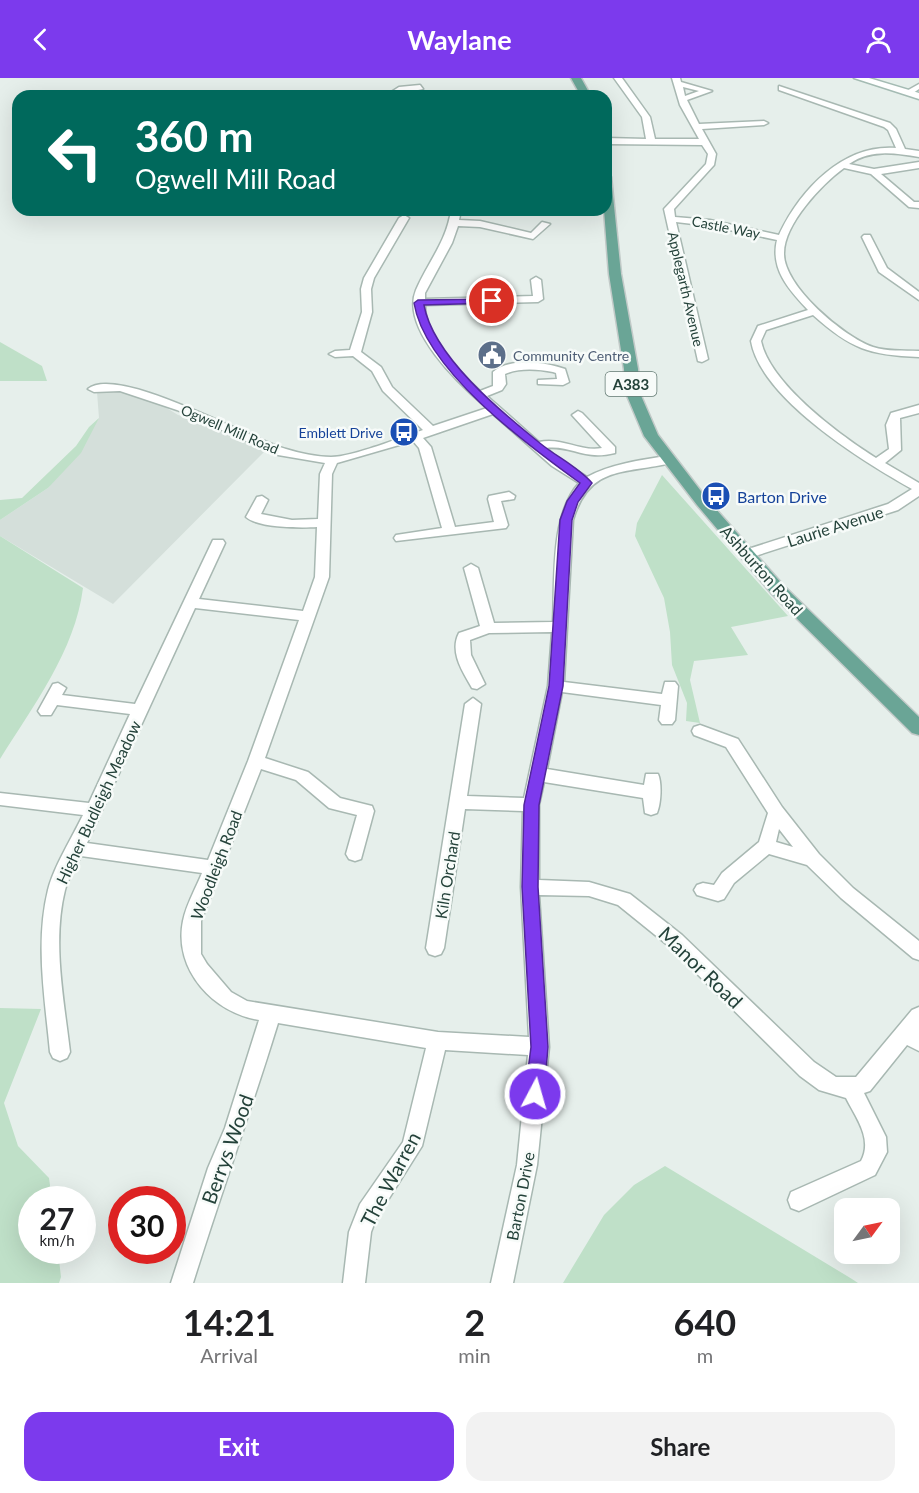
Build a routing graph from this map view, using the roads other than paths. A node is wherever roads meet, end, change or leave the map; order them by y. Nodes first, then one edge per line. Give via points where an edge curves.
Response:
1 (413, 78) edge
2 (618, 78) edge
3 (859, 78) edge
4 (914, 78) edge
5 (919, 79) edge
6 (677, 81) edge
7 (919, 86) edge
8 (420, 87) junction
9 (780, 88) dead end
10 (400, 90) edge
11 (423, 90) edge
12 (907, 93) junction
13 (919, 96) edge
14 (682, 99) junction
15 (767, 123) dead end
16 (696, 127) junction
17 (612, 141) edge
18 (651, 141) junction
19 (703, 142) junction
20 (901, 151) junction
21 (919, 154) edge
22 (843, 165) junction
23 (919, 165) edge
24 (874, 172) junction
25 (915, 207) edge
26 (456, 216) edge
27 (610, 216) edge
28 (404, 218) dead end
29 (670, 219) junction
30 (456, 223) junction
31 (545, 224) dead end
32 (866, 235) dead end
33 (781, 238) junction
34 (536, 280) dead end
35 (919, 297) edge
36 (418, 303) junction
37 (815, 311) junction
38 (355, 353) junction
39 (335, 354) dead end
40 (919, 354) edge
41 (703, 362) dead end
42 (542, 382) dead end
43 (94, 389) dead end
44 (479, 394) junction
45 (495, 409) junction
46 (919, 409) edge
47 (578, 415) dead end
48 (430, 430) junction
49 (415, 436) junction
50 (537, 446) junction
51 (667, 460) junction
52 (332, 461) junction
53 (875, 464) junction
54 (586, 483) junction
55 (919, 489) edge
56 (509, 496) dead end
57 (262, 500) dead end
58 (324, 523) junction
59 (450, 532) junction
60 (401, 538) dead end
61 (218, 543) dead end
62 (747, 554) junction
63 (471, 568) dead end
64 (191, 603) junction
65 (308, 616) junction
66 (560, 627) junction
67 (488, 628) junction
68 (556, 686) junction
69 (52, 699) dead end
70 (142, 710) junction
71 (667, 720) dead end
72 (919, 728) edge
73 (700, 731) dead end
74 (256, 761) junction
75 (536, 774) junction
76 (651, 793) dead end
77 (0, 799) edge
78 (459, 802) junction
79 (531, 805) junction
80 (94, 810) junction
81 (776, 812) junction
82 (766, 846) junction
83 (75, 848) junction
84 (355, 854) dead end
85 (813, 860) junction
86 (214, 868) junction
87 (530, 887) junction
88 (702, 890) dead end
89 (435, 948) dead end
90 (919, 952) edge
91 (271, 1014) junction
92 (919, 1016) edge
93 (912, 1037) edge
94 (438, 1041) junction
95 (539, 1047) junction
96 (60, 1052) dead end
97 (852, 1090) junction
98 (799, 1200) dead end
99 (182, 1283) edge
100 (354, 1283) edge
101 (502, 1283) edge

1 - 8 street
2 - 18 street via 646,117
3 - 12 street
4 - 5 street
6 - 14 street, Applegarth Avenue
6 - 14 street, Applegarth Avenue via 708,91
7 - 12 street
8 - 10 street
8 - 11 street
9 - 20 street via 887,125
12 - 13 street
14 - 16 street, Applegarth Avenue
15 - 16 street
16 - 19 street, Applegarth Avenue
17 - 18 street
18 - 19 street
19 - 29 street, Applegarth Avenue via 712,160 674,201 669,209
20 - 21 street
20 - 22 street via 867,153
22 - 24 street
22 - 33 street via 819,186
23 - 24 street
24 - 25 street
26 - 30 street
27 - 51 main road, Ashburton Road / A383 via 632,391 651,436
28 - 38 street via 369,278 367,312
29 - 33 street, Castle Way
29 - 41 street, Applegarth Avenue
30 - 31 street via 533,236
30 - 36 street
32 - 35 street via 884,270
33 - 37 street via 779,254 785,276
34 - 36 street via 538,299
36 - 44 street via 434,344
37 - 40 street via 869,349
37 - 53 street via 762,328 757,334 757,349 768,369 801,408
38 - 39 street
38 - 48 street via 377,369 387,389
42 - 44 street via 563,382 561,371 506,368 499,372 498,388
43 - 52 street, Ogwell Mill Road via 121,388 181,408 282,452
44 - 45 street
45 - 48 street, Ogwell Mill Road
45 - 50 street
46 - 53 street via 893,415 895,450
47 - 50 street via 611,450 593,455 555,442
48 - 49 street, Ogwell Mill Road
49 - 52 street, Ogwell Mill Road
49 - 59 street via 425,447
50 - 54 street
51 - 54 street via 623,468
51 - 62 main road, Ashburton Road / A383
52 - 58 street, Woodleigh Road via 326,474
53 - 55 street
54 - 66 street, Barton Drive via 572,501 566,520
55 - 62 street, Laurie Avenue via 893,507
56 - 59 street via 494,499 501,525
57 - 58 street via 248,521
58 - 65 street, Woodleigh Road via 322,578
59 - 60 street
61 - 64 street, Higher Budleigh Meadow via 216,567
62 - 72 main road, Ashburton Road / A383 via 825,639
63 - 67 street
64 - 65 street
64 - 70 street, Higher Budleigh Meadow
65 - 74 street, Woodleigh Road
66 - 67 street
66 - 68 street, Barton Drive
67 - 78 street, Kiln Orchard via 464,637 462,643 477,692
68 - 71 street via 668,693
68 - 75 street, Barton Drive
69 - 70 street
70 - 80 street, Higher Budleigh Meadow
73 - 81 street via 732,742
74 - 84 street via 302,776 335,803 366,811
74 - 86 street, Woodleigh Road
75 - 76 street
75 - 79 street, Barton Drive
77 - 80 street
78 - 79 street
78 - 89 street, Kiln Orchard
79 - 87 street, Barton Drive
80 - 83 street, Higher Budleigh Meadow
81 - 82 street
81 - 85 street
82 - 85 street
82 - 88 street via 728,878 718,894
83 - 86 street
83 - 96 street, Higher Budleigh Meadow via 53,907 52,975
85 - 90 street
86 - 91 street, Woodleigh Road via 192,921 192,954 210,984 224,998 244,1009
87 - 95 street, Barton Drive
87 - 97 street, Manor Road via 589,889 624,899 675,941 807,1069 825,1084
91 - 94 street, Woodleigh Road
91 - 99 street, Berrys Wood
92 - 93 street
93 - 97 street
94 - 95 street, Woodleigh Road
94 - 100 street, The Warren via 412,1146 368,1212 360,1232
95 - 101 street, Barton Drive via 527,1165
97 - 98 street via 876,1137 877,1152 868,1168

